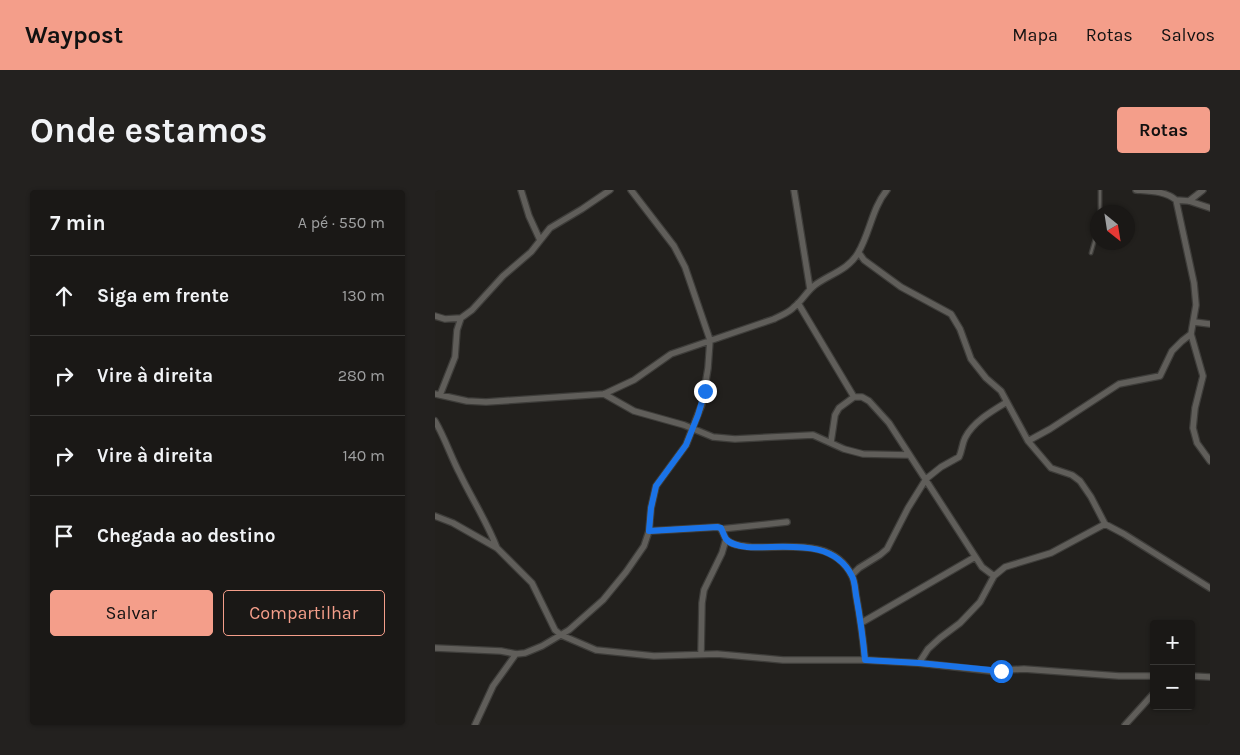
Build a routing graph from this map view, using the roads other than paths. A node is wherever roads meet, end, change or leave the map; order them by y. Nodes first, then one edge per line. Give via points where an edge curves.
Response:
1 (521, 190) edge
2 (610, 190) edge
3 (631, 190) edge
4 (794, 190) edge
5 (887, 190) edge
6 (1101, 190) edge
7 (1136, 190) edge
8 (1203, 190) edge
9 (1176, 200) junction
10 (1189, 201) junction
11 (1100, 205) edge
12 (1210, 208) edge
13 (540, 240) junction
14 (859, 253) junction
15 (864, 260) junction
16 (853, 261) junction
17 (810, 289) junction
18 (799, 303) junction
19 (435, 316) edge
20 (461, 318) junction
21 (445, 319) junction
22 (1194, 322) junction
23 (1210, 324) edge
24 (457, 330) junction
25 (1191, 334) junction
26 (710, 340) junction
27 (436, 394) edge
28 (604, 394) junction
29 (854, 397) junction
30 (1007, 402) junction
31 (435, 421) edge
32 (692, 428) junction
33 (1028, 441) junction
34 (831, 442) junction
35 (909, 455) junction
36 (1210, 461) edge
37 (926, 479) junction
38 (435, 516) edge
39 (787, 522) dead end
40 (1105, 524) junction
41 (721, 528) junction
42 (649, 531) junction
43 (726, 539) junction
44 (497, 548) junction
45 (975, 557) junction
46 (852, 575) junction
47 (994, 576) junction
48 (1210, 588) edge
49 (861, 623) junction
50 (561, 635) junction
51 (435, 648) edge
52 (516, 654) junction
53 (701, 654) junction
54 (865, 660) junction
55 (919, 663) junction
56 (1150, 676) edge
57 (1195, 676) edge
58 (1210, 678) edge
59 (1150, 698) edge
60 (475, 725) edge
61 (1125, 725) edge

1 - 13 street
2 - 13 street via 549,228
3 - 26 street via 674,246 685,267
4 - 17 street
5 - 14 street via 881,197
6 - 11 lane
7 - 9 street via 1163,193
8 - 10 street
9 - 10 street
9 - 22 street via 1194,283
10 - 12 street
13 - 20 street
14 - 15 street
14 - 16 street
15 - 16 street
15 - 30 street via 911,294 951,314 971,359
16 - 17 street
17 - 18 street
18 - 26 street via 774,319
18 - 29 street
19 - 21 street
20 - 21 street
20 - 24 street
21 - 24 street
22 - 23 street
22 - 25 street
24 - 27 street via 455,357
25 - 33 street via 1172,351 1160,376 1119,384
25 - 36 street via 1203,376 1193,428 1197,443
26 - 28 street via 671,354 635,380
26 - 32 street via 702,404
27 - 28 street via 486,402
28 - 32 street via 634,411
29 - 34 street via 835,415
29 - 35 street via 863,397 880,412
30 - 33 street
30 - 37 street via 990,412 970,431 959,457
31 - 44 street
32 - 34 street via 724,439 807,435
32 - 42 street via 686,445 656,486
33 - 40 street via 1051,468 1079,480
34 - 35 street via 863,454
35 - 37 street
37 - 45 street
37 - 46 street via 887,549
38 - 44 street
39 - 41 street
40 - 47 street via 1051,553 1005,567
40 - 48 street
41 - 42 street
41 - 43 street
42 - 50 street via 640,553 615,585 589,613
43 - 46 street via 741,546 823,550 837,558
43 - 53 street via 723,553 704,590
44 - 50 street via 532,583 555,630
45 - 47 street
45 - 49 street
46 - 49 street
47 - 55 street via 980,602 961,623 939,638
49 - 54 street
50 - 52 street via 533,651
50 - 53 street via 596,650 653,656
51 - 52 street
52 - 60 street via 493,686
53 - 54 street via 783,660
54 - 55 street
55 - 56 street via 991,671 1024,668
57 - 58 street
59 - 61 street

